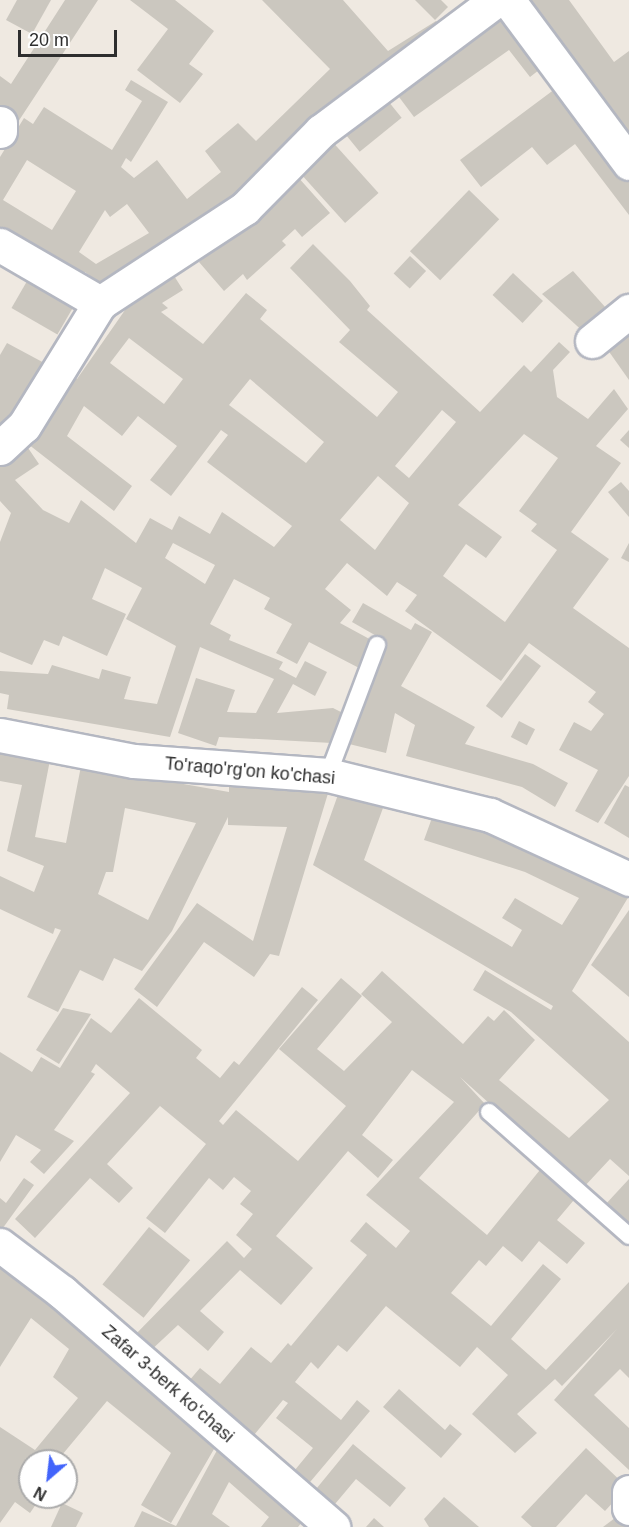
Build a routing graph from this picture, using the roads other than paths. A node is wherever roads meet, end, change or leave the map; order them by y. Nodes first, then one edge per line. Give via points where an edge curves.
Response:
1 (496, 0) edge
2 (508, 0) edge
3 (0, 123) edge
4 (0, 131) edge
5 (629, 163) edge
6 (0, 245) edge
7 (100, 303) junction
8 (629, 310) edge
9 (592, 341) dead end
10 (0, 448) edge
11 (377, 645) dead end
12 (0, 735) edge
13 (328, 775) junction
14 (629, 879) edge
15 (489, 1112) dead end
16 (629, 1236) edge
17 (0, 1245) edge
18 (629, 1492) edge
19 (629, 1508) edge
20 (328, 1525) edge

1 - 7 street via 321,131 245,208
2 - 5 street
3 - 4 street
6 - 7 street
7 - 10 street via 24,426
8 - 9 street
11 - 13 lane
12 - 13 street, To'raqo'rg'on ko'chasi via 145,762
13 - 14 street, To'raqo'rg'on ko'chasi via 490,815
15 - 16 lane
17 - 20 street, Zafar 3-berk koʻchasi via 62,1292
18 - 19 street

